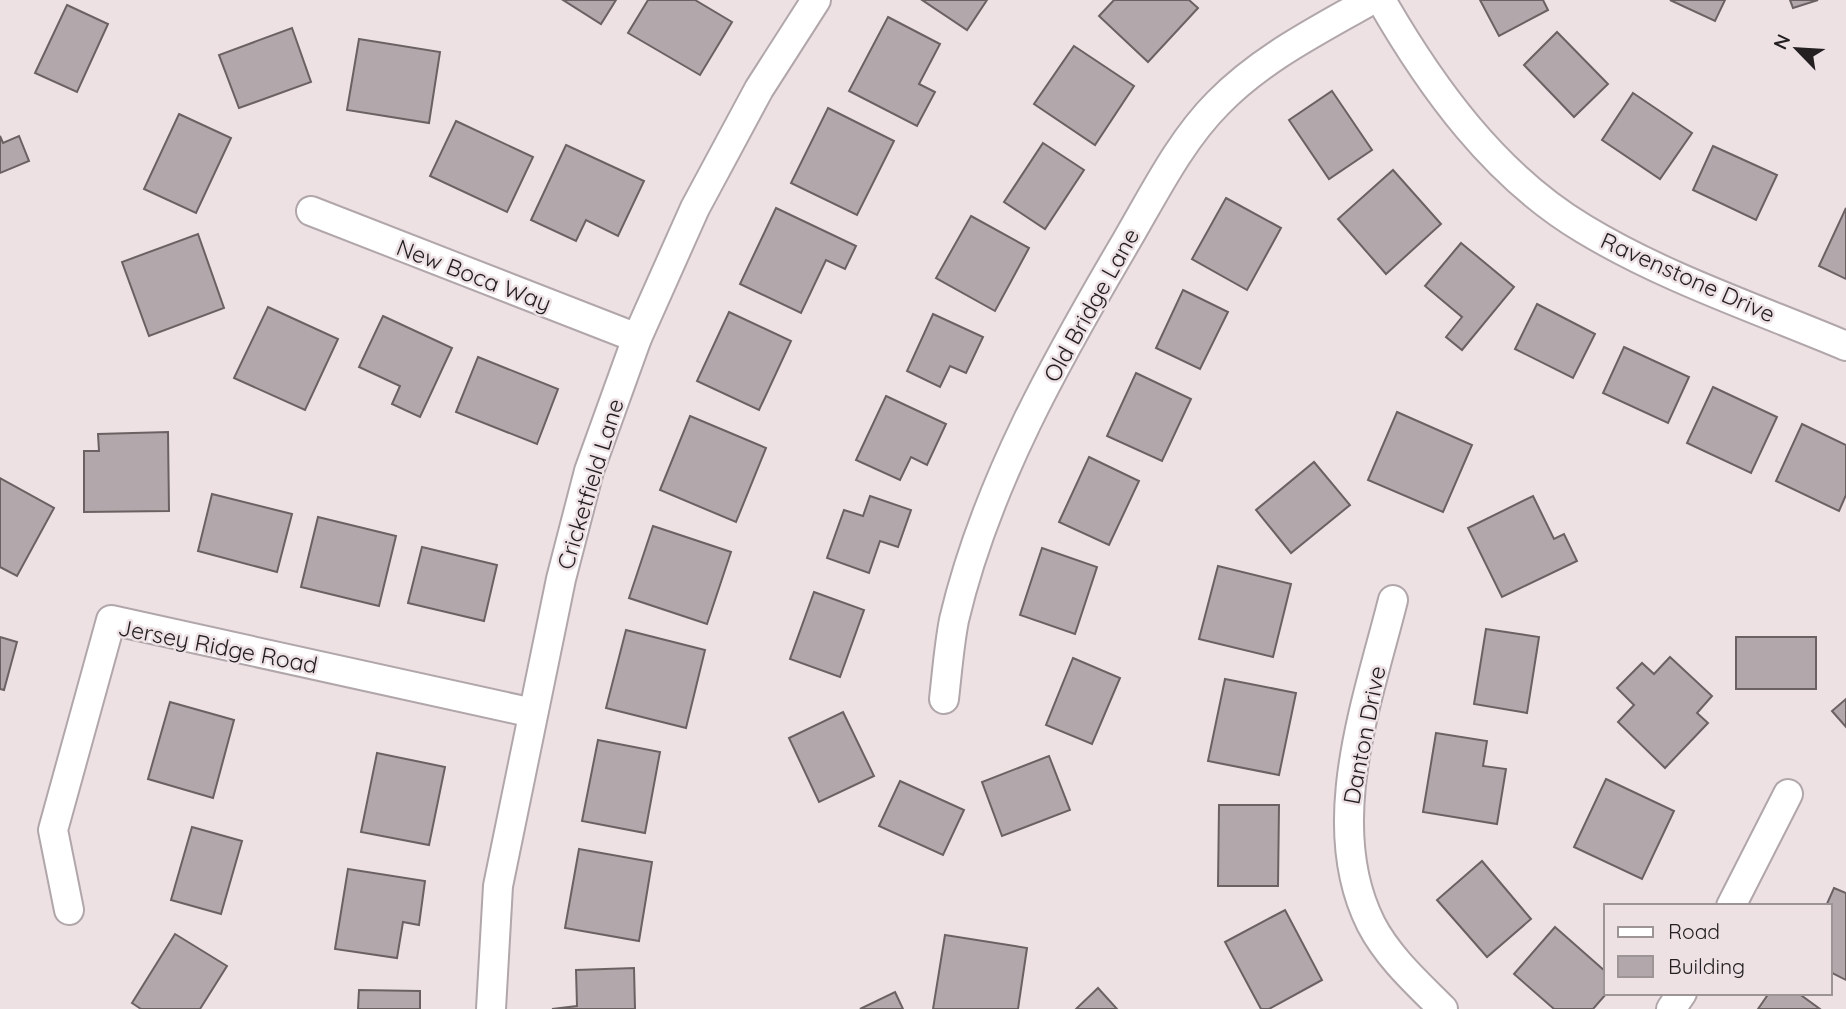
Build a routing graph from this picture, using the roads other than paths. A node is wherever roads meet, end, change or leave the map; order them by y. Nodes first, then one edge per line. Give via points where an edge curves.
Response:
1 (816, 0) edge
2 (1371, 0) edge
3 (1381, 0) edge
4 (311, 211) dead end
5 (637, 338) junction
6 (1846, 346) edge
7 (1393, 600) dead end
8 (944, 699) dead end
9 (533, 713) junction
10 (1788, 794) dead end
11 (1732, 904) edge
12 (69, 910) dead end
13 (491, 1009) edge
14 (1443, 1009) edge

1 - 5 street, Cricketfield Lane via 725,148
2 - 8 street, Old Bridge Lane via 1274,55 1238,83 1185,145 1135,225 1064,346 1001,482 954,621
3 - 6 street, Ravenstone Drive via 1413,56 1451,108 1538,196 1624,252
4 - 5 street, New Boca Way
5 - 9 street, Cricketfield Lane via 576,519
7 - 14 street, Danton Drive via 1352,778 1350,857 1371,924 1406,973
9 - 12 street, Jersey Ridge Road via 111,620 53,830
9 - 13 street, Cricketfield Lane via 498,886
10 - 11 street

